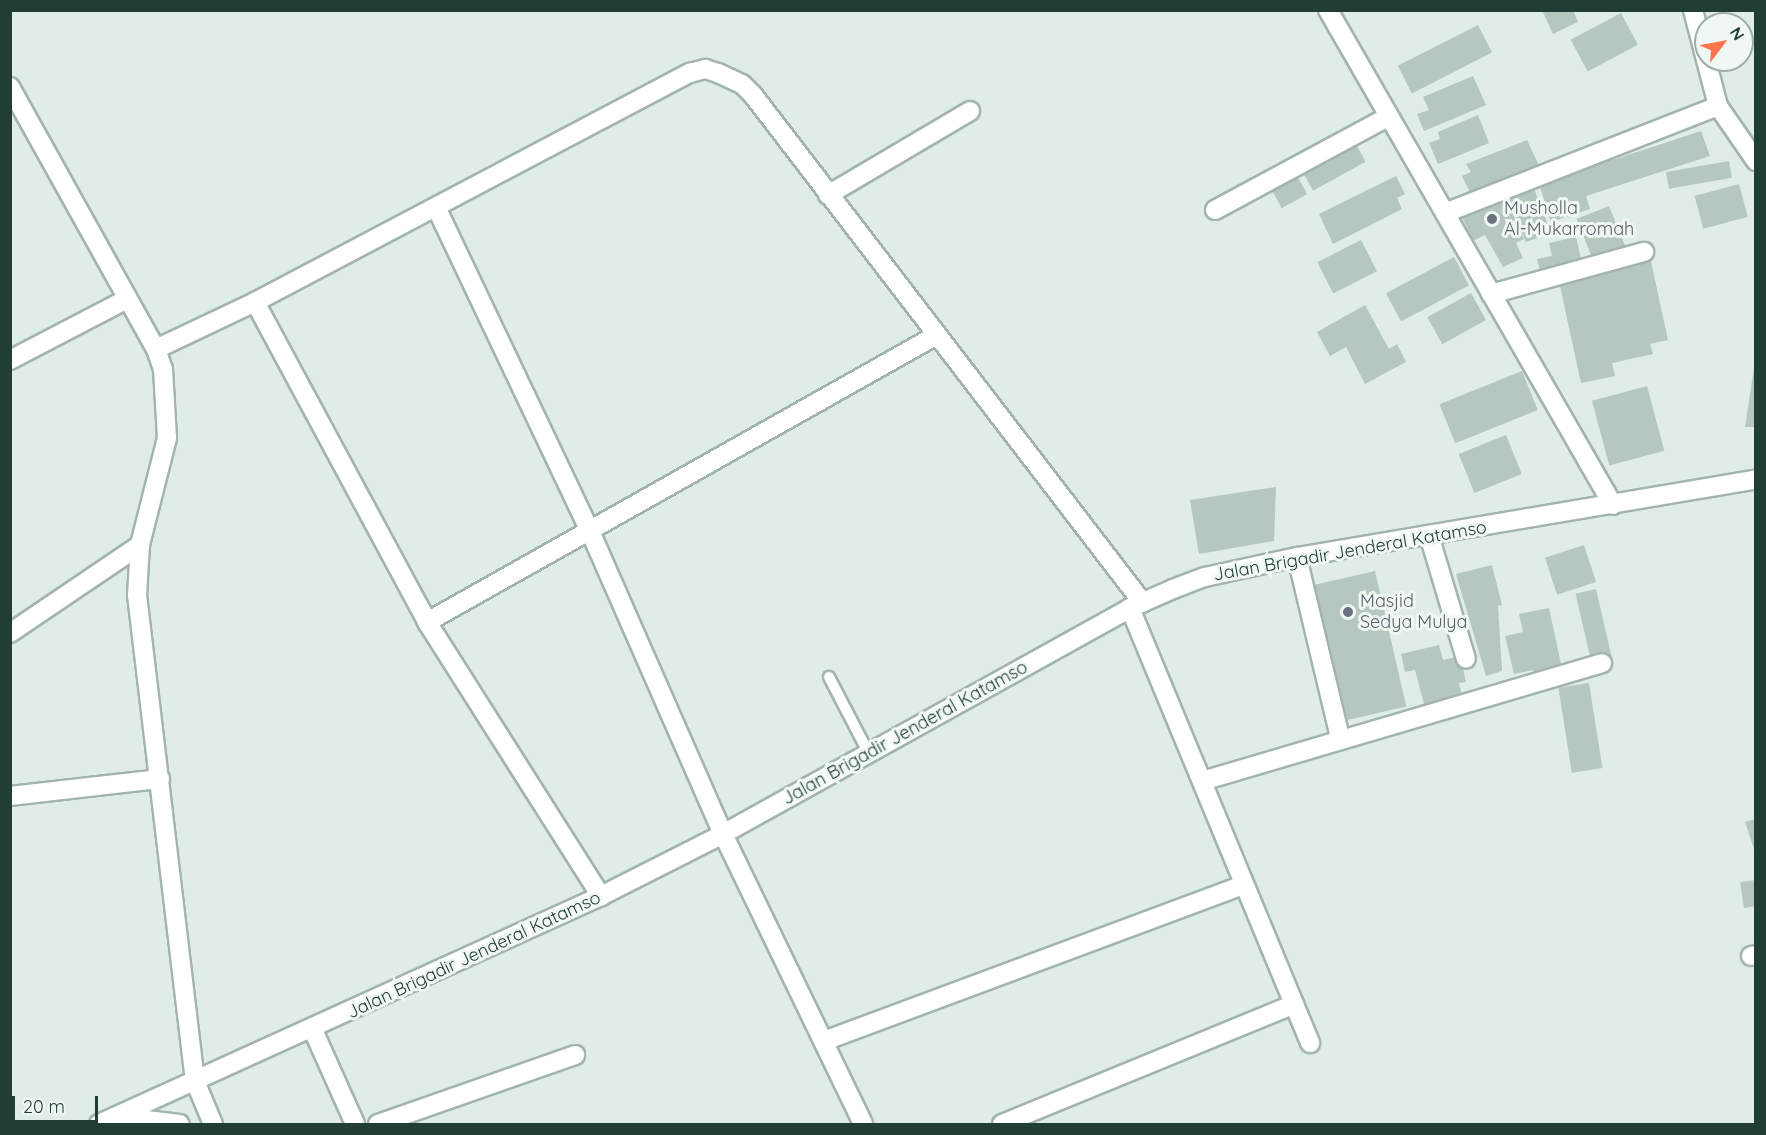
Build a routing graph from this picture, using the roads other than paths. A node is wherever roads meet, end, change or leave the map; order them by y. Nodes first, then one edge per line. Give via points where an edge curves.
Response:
1 (1328, 10) edge
2 (1693, 10) edge
3 (10, 87) edge
4 (1718, 106) junction
5 (970, 111) dead end
6 (1388, 117) junction
7 (1755, 161) edge
8 (828, 195) junction
9 (436, 207) junction
10 (1215, 210) dead end
11 (1445, 213) junction
12 (1644, 252) dead end
13 (1491, 294) junction
14 (127, 299) junction
15 (255, 302) junction
16 (935, 336) junction
17 (156, 349) junction
18 (10, 360) edge
19 (1755, 479) edge
20 (1613, 505) junction
21 (590, 531) junction
22 (1429, 535) junction
23 (140, 545) junction
24 (1297, 557) junction
25 (1136, 605) junction
26 (427, 622) junction
27 (10, 633) edge
28 (1466, 659) dead end
29 (1602, 663) dead end
30 (829, 677) dead end
31 (1340, 737) junction
32 (869, 753) junction
33 (159, 779) junction
34 (1202, 781) junction
35 (10, 796) edge
36 (723, 834) junction
37 (1243, 885) junction
38 (601, 896) junction
39 (1294, 1004) junction
40 (313, 1030) junction
41 (824, 1041) junction
42 (1310, 1043) dead end
43 (576, 1054) dead end
44 (195, 1082) junction
45 (117, 1117) junction
46 (99, 1125) edge
47 (180, 1125) edge
48 (213, 1125) edge
49 (355, 1125) edge
50 (378, 1125) edge
51 (863, 1125) edge
52 (1002, 1125) edge

1 - 6 street
2 - 4 street
3 - 14 street
4 - 7 street via 1746,142
4 - 11 street
5 - 8 street
6 - 10 street
6 - 11 street
8 - 9 street via 742,84 705,69 690,73
8 - 16 street
9 - 15 street
9 - 21 street
11 - 13 street
12 - 13 street
13 - 20 street
14 - 17 street
14 - 18 street
15 - 17 street
15 - 26 street
16 - 21 street
16 - 25 street
17 - 23 street via 167,399 167,438
19 - 20 street, Jalan Brigadir Jenderal Katamso
20 - 22 street, Jalan Brigadir Jenderal Katamso
21 - 26 street
21 - 36 street
22 - 24 street, Jalan Brigadir Jenderal Katamso
22 - 28 street
23 - 27 street
23 - 33 street via 140,640
24 - 25 street, Jalan Brigadir Jenderal Katamso via 1205,577
24 - 31 street
25 - 32 street, Jalan Brigadir Jenderal Katamso
25 - 34 street
26 - 38 street
29 - 31 street
30 - 32 lane
31 - 34 street
32 - 36 street, Jalan Brigadir Jenderal Katamso
33 - 35 street
33 - 44 street
34 - 37 street
36 - 38 street, Jalan Brigadir Jenderal Katamso
36 - 41 street
37 - 39 street
37 - 41 street
38 - 40 street, Jalan Brigadir Jenderal Katamso
39 - 42 street
39 - 52 street
40 - 44 street, Jalan Brigadir Jenderal Katamso
40 - 49 street
41 - 51 street
43 - 50 street
44 - 45 street, Jalan Brigadir Jenderal Katamso
44 - 48 street
45 - 46 street, Jalan Brigadir Jenderal Katamso
45 - 47 street

